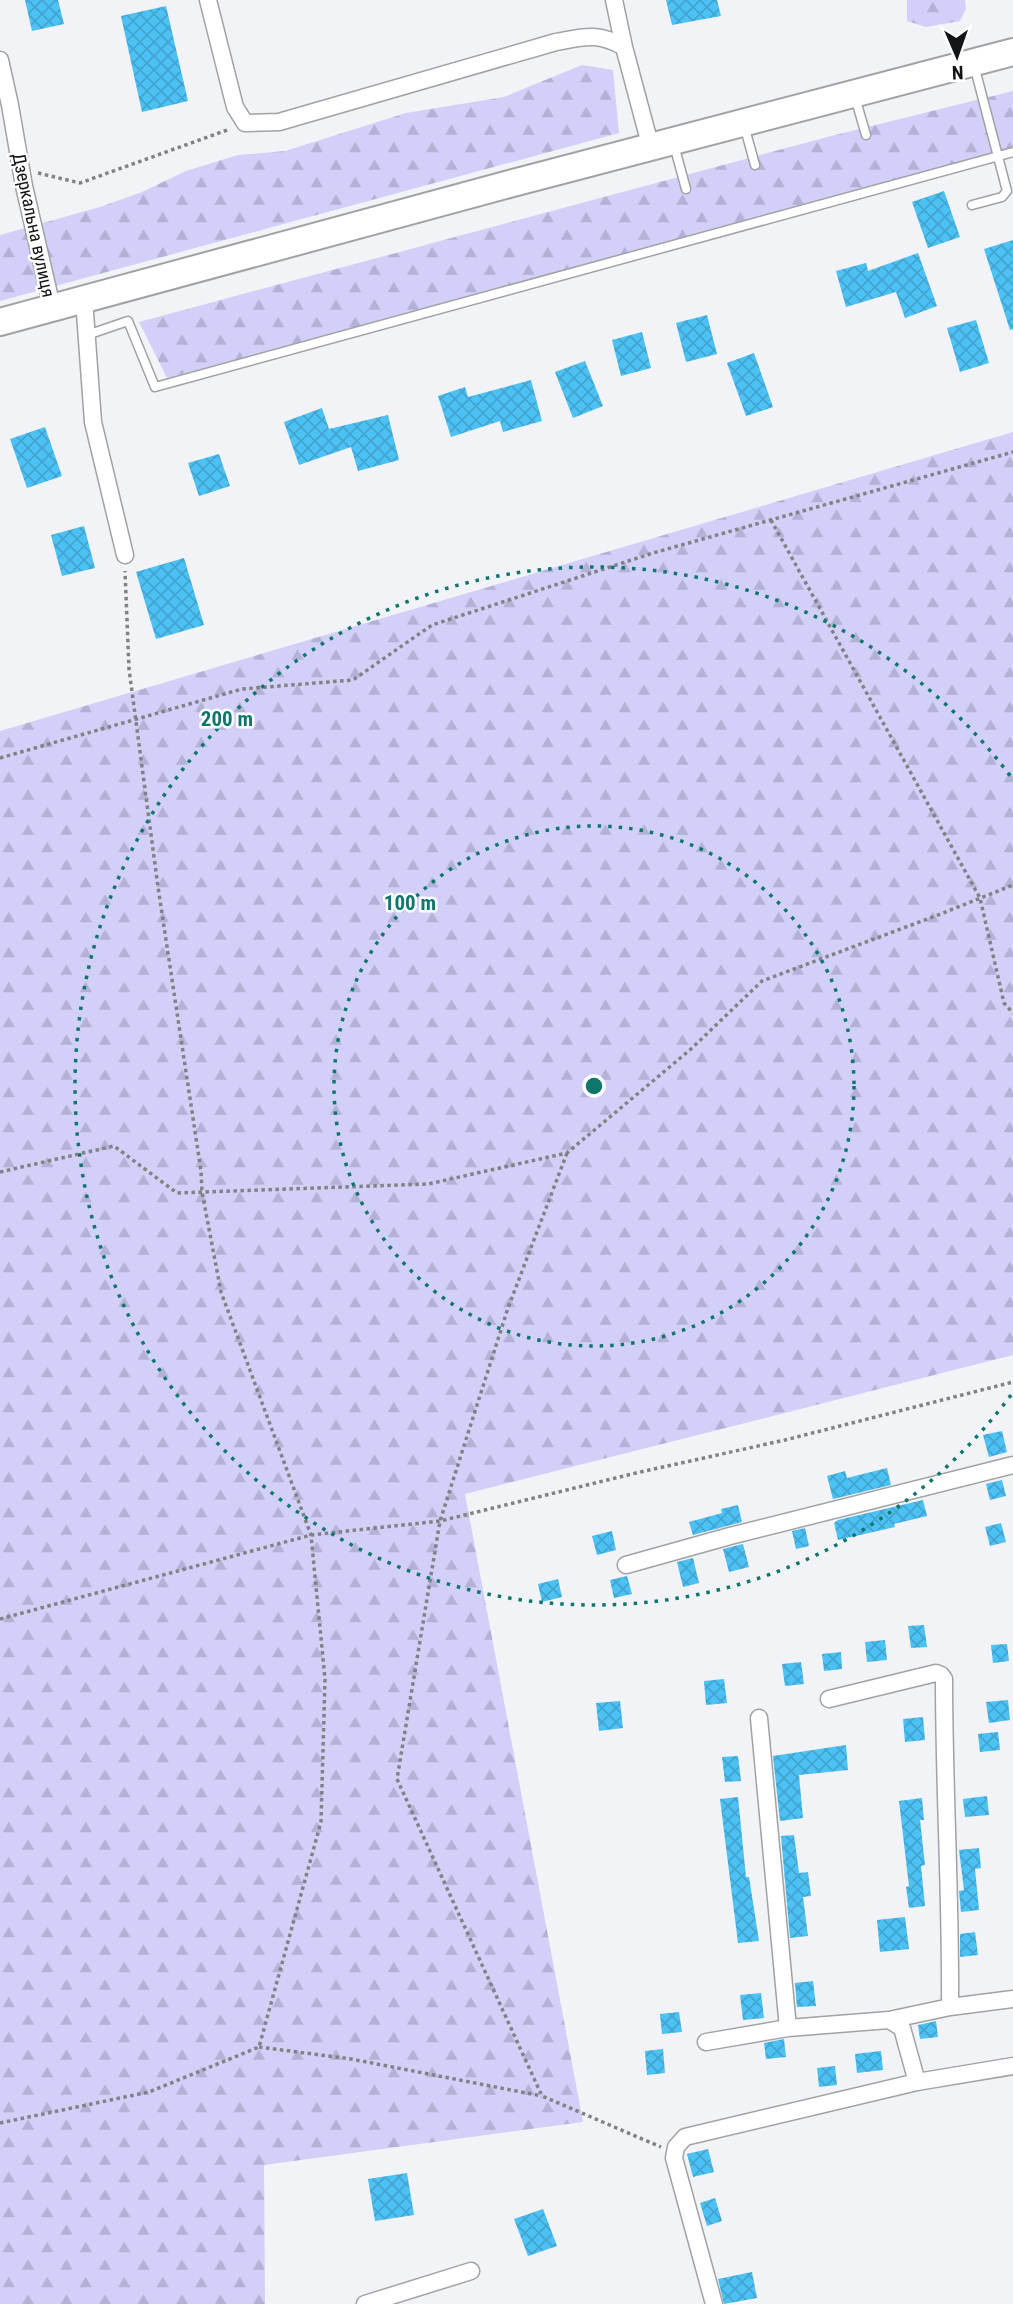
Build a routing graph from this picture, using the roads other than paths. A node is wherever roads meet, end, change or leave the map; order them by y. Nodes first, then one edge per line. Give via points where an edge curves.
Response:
1 (208, 0) edge
2 (614, 0) edge
3 (624, 47) junction
4 (1013, 52) edge
5 (0, 60) edge
6 (973, 62) junction
7 (855, 94) junction
8 (743, 122) junction
9 (866, 135) dead end
10 (662, 145) junction
11 (1013, 152) edge
12 (998, 156) junction
13 (755, 165) dead end
14 (686, 189) dead end
15 (972, 205) dead end
16 (85, 299) junction
17 (52, 307) junction
18 (0, 322) edge
19 (87, 335) junction
20 (125, 555) road end
21 (1013, 1465) edge
22 (626, 1565) dead end
23 (828, 1699) dead end
24 (759, 1718) dead end
25 (1013, 1999) edge
26 (950, 2007) junction
27 (889, 2020) junction
28 (788, 2028) junction
29 (706, 2042) dead end
30 (1013, 2066) edge
31 (916, 2082) junction
32 (471, 2271) dead end
33 (365, 2304) edge
34 (714, 2304) edge

1 - 3 street via 235,107 245,123 279,122 556,42 591,35
2 - 3 street
3 - 10 street
4 - 6 highway
5 - 17 street, Дзеркальна вулиця
6 - 7 highway
6 - 12 lane
7 - 8 highway
7 - 9 lane
8 - 10 highway
8 - 13 lane
10 - 14 lane
10 - 16 highway
11 - 12 lane
12 - 15 lane via 1007,191 1002,197
12 - 19 lane via 155,387 128,321
16 - 17 highway
16 - 19 street
17 - 18 highway
19 - 20 street via 93,422
21 - 22 street
23 - 26 street via 936,1673 944,1679
24 - 28 street
25 - 26 street
26 - 27 street
27 - 28 street
27 - 31 street via 902,2028
28 - 29 street
30 - 31 street
31 - 34 street via 685,2137 674,2153
32 - 33 street

